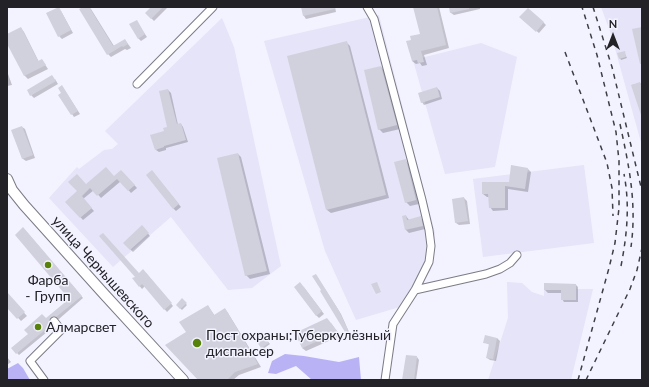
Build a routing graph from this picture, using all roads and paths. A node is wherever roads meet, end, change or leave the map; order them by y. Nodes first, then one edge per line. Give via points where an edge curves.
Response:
1 (213, 7) edge
2 (367, 7) edge
3 (137, 84) dead end
4 (7, 179) edge
5 (517, 255) dead end
6 (415, 290) junction
7 (54, 321) dead end
8 (44, 380) edge
9 (183, 380) edge
10 (385, 380) edge

1 - 3 street
2 - 6 street via 374,19 430,230 429,262
4 - 9 main road, улица Чернышевского via 24,205
5 - 6 street via 510,263 486,274
6 - 10 street via 393,324
7 - 8 street via 61,330 30,361

